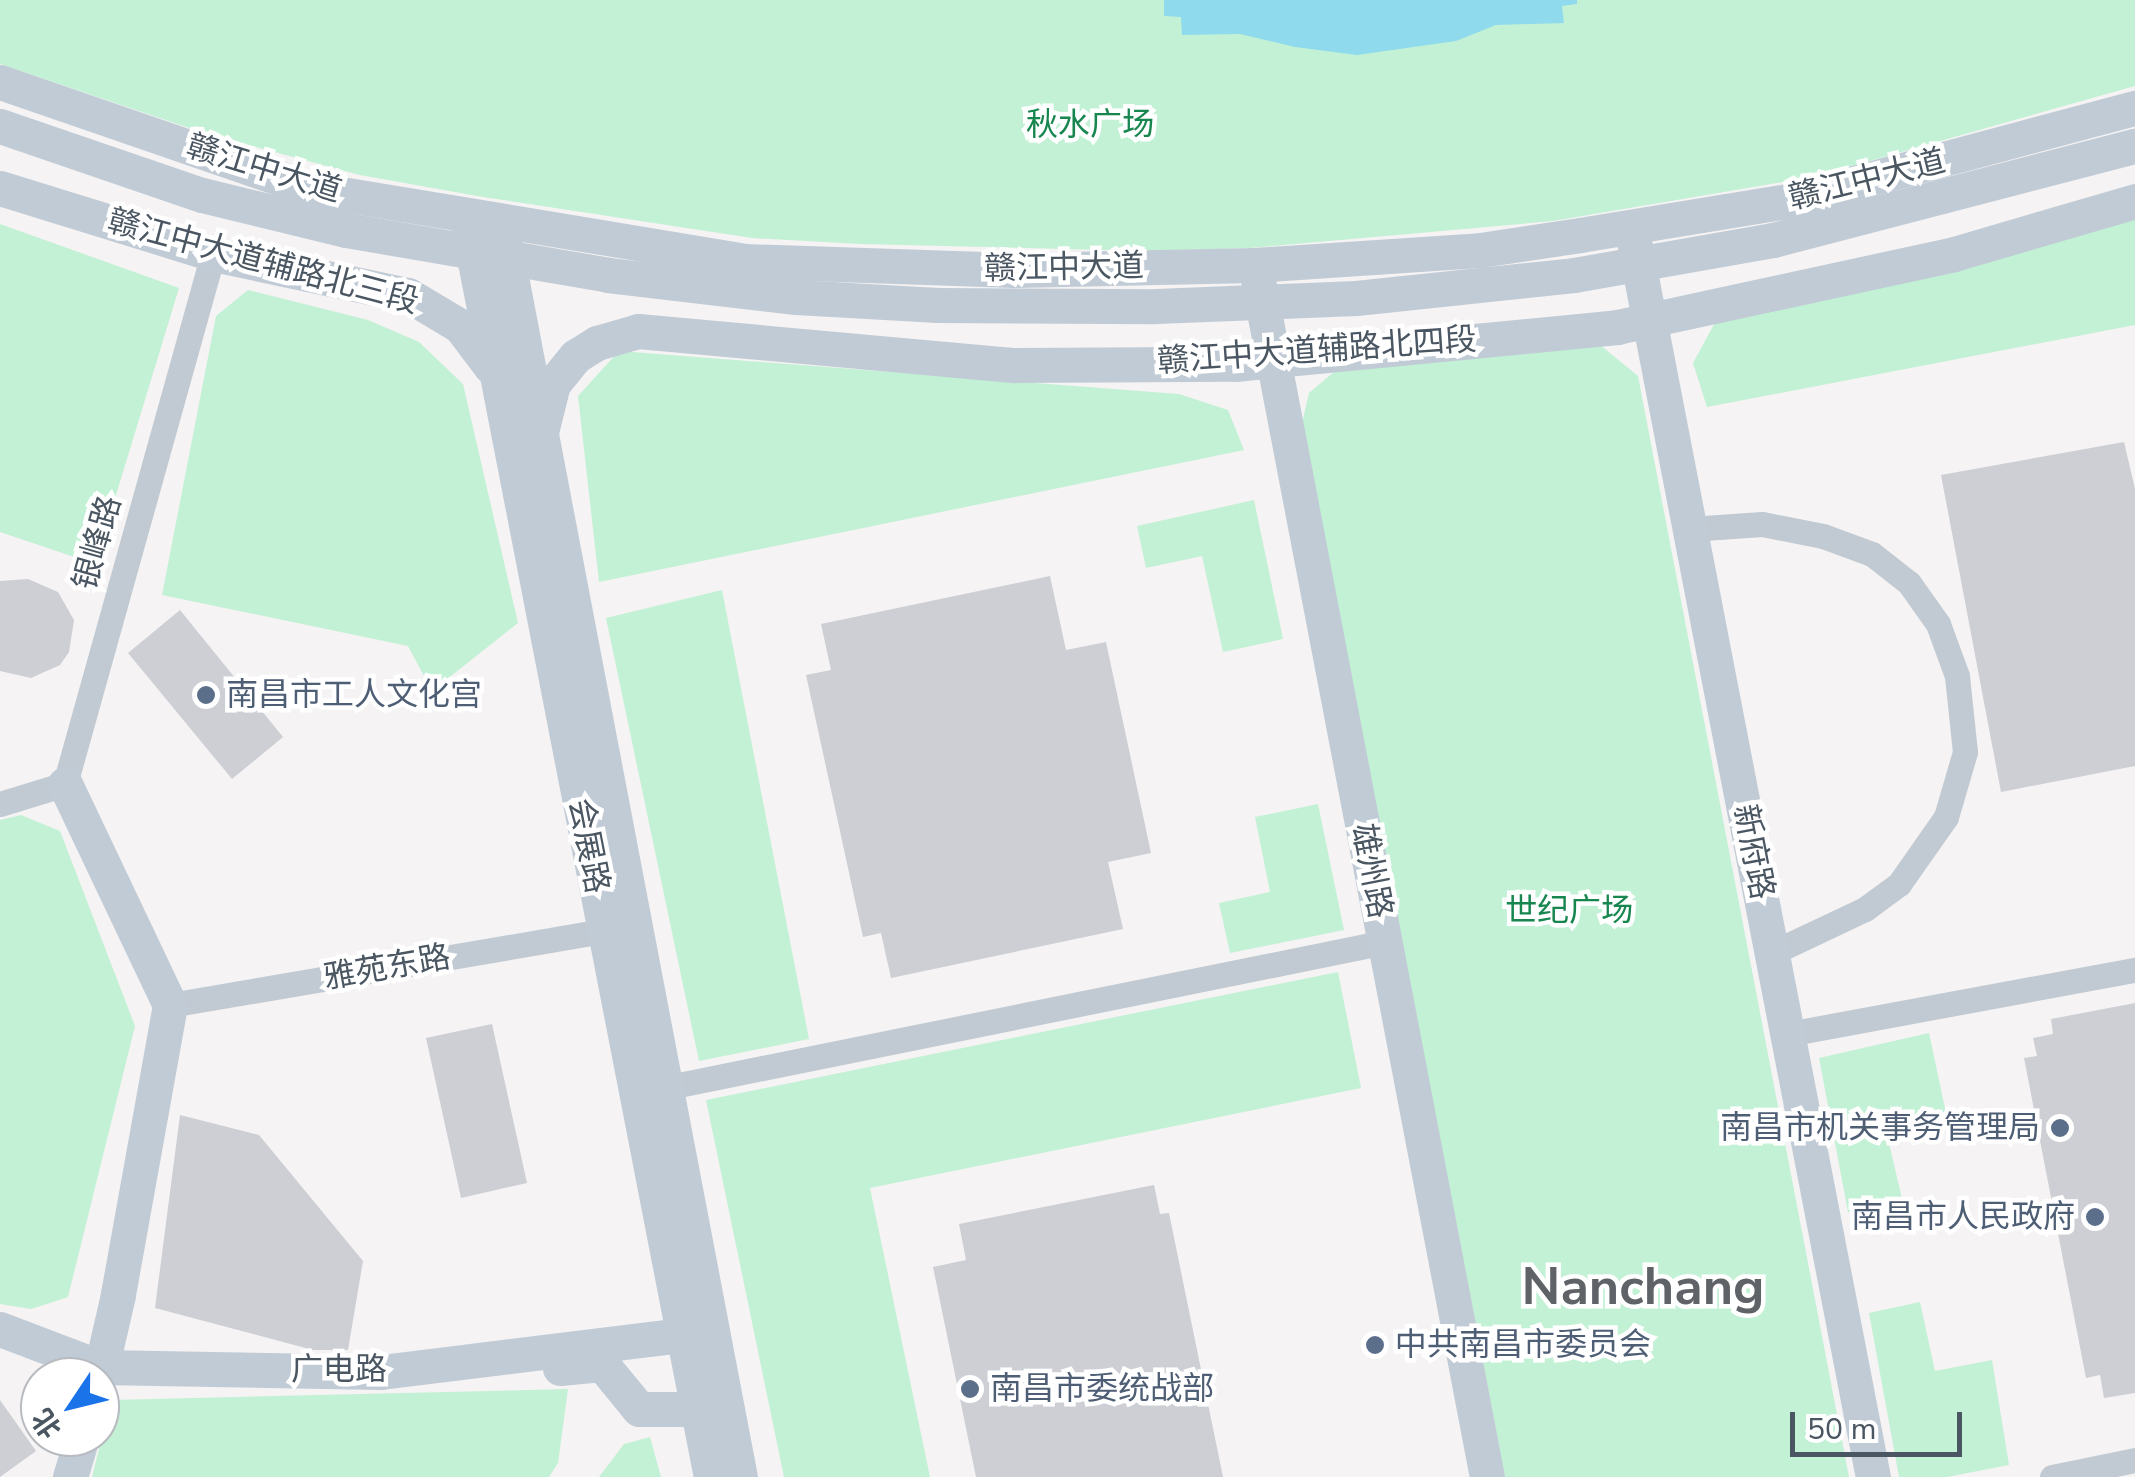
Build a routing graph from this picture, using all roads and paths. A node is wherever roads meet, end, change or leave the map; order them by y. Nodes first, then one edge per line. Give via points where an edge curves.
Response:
1 (0, 82) edge
2 (2135, 108) edge
3 (0, 126) edge
4 (2135, 146) edge
5 (0, 188) edge
6 (2135, 201) edge
7 (1632, 228) junction
8 (494, 244) junction
9 (213, 254) junction
10 (1638, 264) junction
11 (1255, 265) junction
12 (1262, 302) junction
13 (1649, 320) junction
14 (1274, 360) junction
15 (497, 378) junction
16 (540, 432) junction
17 (1690, 529) junction
18 (64, 784) junction
19 (0, 804) edge
20 (604, 931) junction
21 (1384, 942) junction
22 (1772, 953) junction
23 (2135, 970) edge
24 (170, 1005) junction
25 (1788, 1034) junction
26 (651, 1090) junction
27 (0, 1328) edge
28 (683, 1335) junction
29 (0, 1342) edge
30 (45, 1357) edge
31 (60, 1357) edge
32 (102, 1357) edge
33 (120, 1375) edge
34 (120, 1376) edge
35 (698, 1409) junction
36 (2135, 1460) edge
37 (711, 1477) edge
38 (740, 1477) edge
39 (1487, 1477) edge
40 (1873, 1477) edge
41 (2052, 1477) edge

1 - 8 street, 赣江中大道 via 311,188 466,215
2 - 7 street, 赣江中大道 via 1787,200
3 - 8 street, 赣江中大道 via 202,195 346,230
4 - 10 street, 赣江中大道 via 1773,240
5 - 9 street, 赣江中大道辅路北三段
6 - 13 street, 赣江中大道辅路北四段 via 1954,254
7 - 10 street, 新府路
7 - 11 street, 赣江中大道 via 1480,250
8 - 11 street, 赣江中大道 via 1014,270
8 - 12 street, 赣江中大道 via 702,286 885,302
8 - 15 street, 会展路
8 - 16 street, 会展路
9 - 15 street, 赣江中大道辅路北三段 via 408,295 460,326
9 - 18 street, 银峰路
10 - 12 street, 赣江中大道 via 1376,296
10 - 13 street, 新府路
11 - 12 street, 雄州路
12 - 14 street, 雄州路
13 - 14 street, 赣江中大道辅路北四段
13 - 17 street, 新府路
14 - 16 street, 赣江中大道辅路北四段 via 1014,364 638,331 576,356 552,384
14 - 21 street, 雄州路
15 - 20 street, 会展路
16 - 26 street, 会展路
17 - 22 street, 新府路
17 - 22 street via 1762,524 1872,554 1909,582 1938,624 1957,676 1964,752 1946,817 1899,884 1865,910
18 - 19 street
18 - 24 street
20 - 24 street, 雅苑东路
20 - 26 street, 会展路
21 - 26 street
21 - 39 street, 雄州路
22 - 25 street, 新府路
23 - 25 street
24 - 32 street
25 - 40 street, 新府路
26 - 28 street, 会展路
26 - 38 street, 会展路
27 - 31 street, 广电路
28 - 33 street, 广电路 via 381,1372
28 - 35 street, 会展路
29 - 30 street, 广电路
34 - 35 street, 广电路 via 377,1384 602,1364 639,1409
35 - 37 street, 会展路
36 - 41 street

